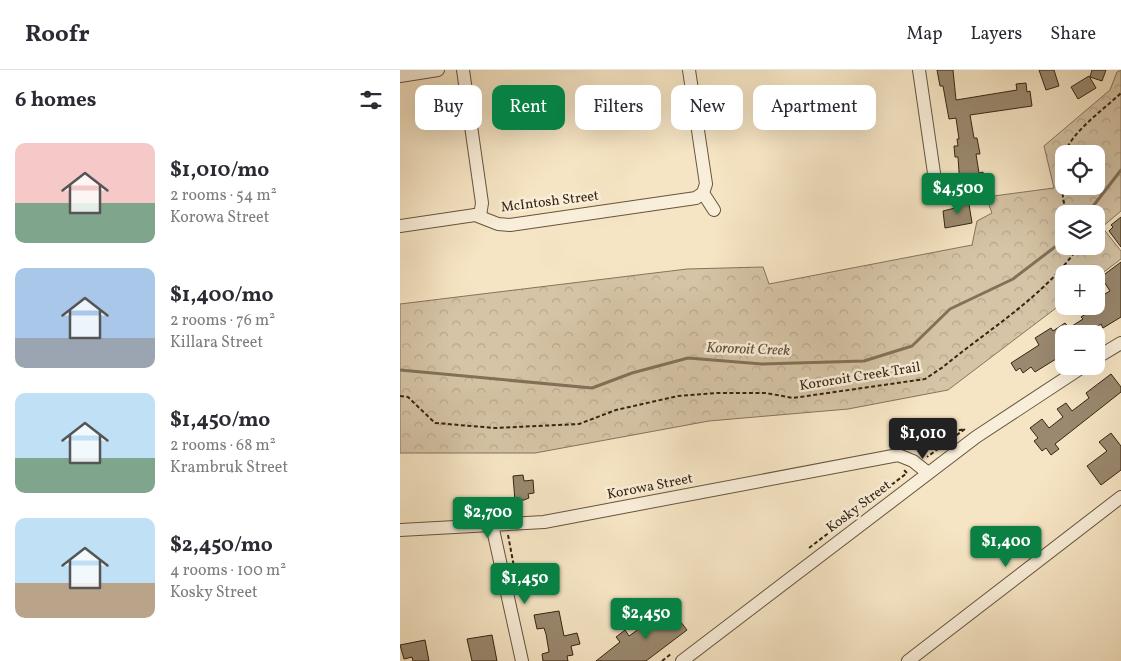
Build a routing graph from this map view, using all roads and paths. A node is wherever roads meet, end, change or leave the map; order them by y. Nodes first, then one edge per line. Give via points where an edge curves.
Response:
1 (438, 70) edge
2 (463, 70) edge
3 (689, 70) edge
4 (919, 70) edge
5 (400, 76) edge
6 (1121, 93) edge
7 (934, 180) dead end
8 (704, 194) junction
9 (1064, 205) edge
10 (714, 210) dead end
11 (478, 216) junction
12 (400, 226) edge
13 (1073, 255) edge
14 (1121, 343) edge
15 (1105, 353) edge
16 (1070, 375) edge
17 (400, 396) edge
18 (901, 461) junction
19 (924, 476) junction
20 (1121, 497) edge
21 (501, 528) junction
22 (400, 530) edge
23 (517, 535) dead end
24 (804, 552) dead end
25 (680, 655) edge
26 (522, 661) edge
27 (662, 661) edge
28 (908, 661) edge

1 - 5 street
2 - 11 street via 479,190
3 - 8 street via 706,184
4 - 7 street
6 - 9 path via 1078,132 1064,154 1060,172
8 - 10 street
8 - 11 street, McIntosh Street via 696,198 510,225
11 - 12 street, McIntosh Street
13 - 17 path, Kororoit Creek Trail via 1065,267 1039,290 925,379 793,398 766,393 678,396 616,410 580,424 513,427 436,423 408,397
14 - 15 street
16 - 19 street, Kosky Street via 976,437
18 - 19 street
18 - 21 street, Korowa Street via 891,456
18 - 24 path via 907,473
19 - 25 street, Kosky Street
20 - 28 street
21 - 22 street, Korowa Street
21 - 23 path
21 - 26 street via 500,554
25 - 27 path

